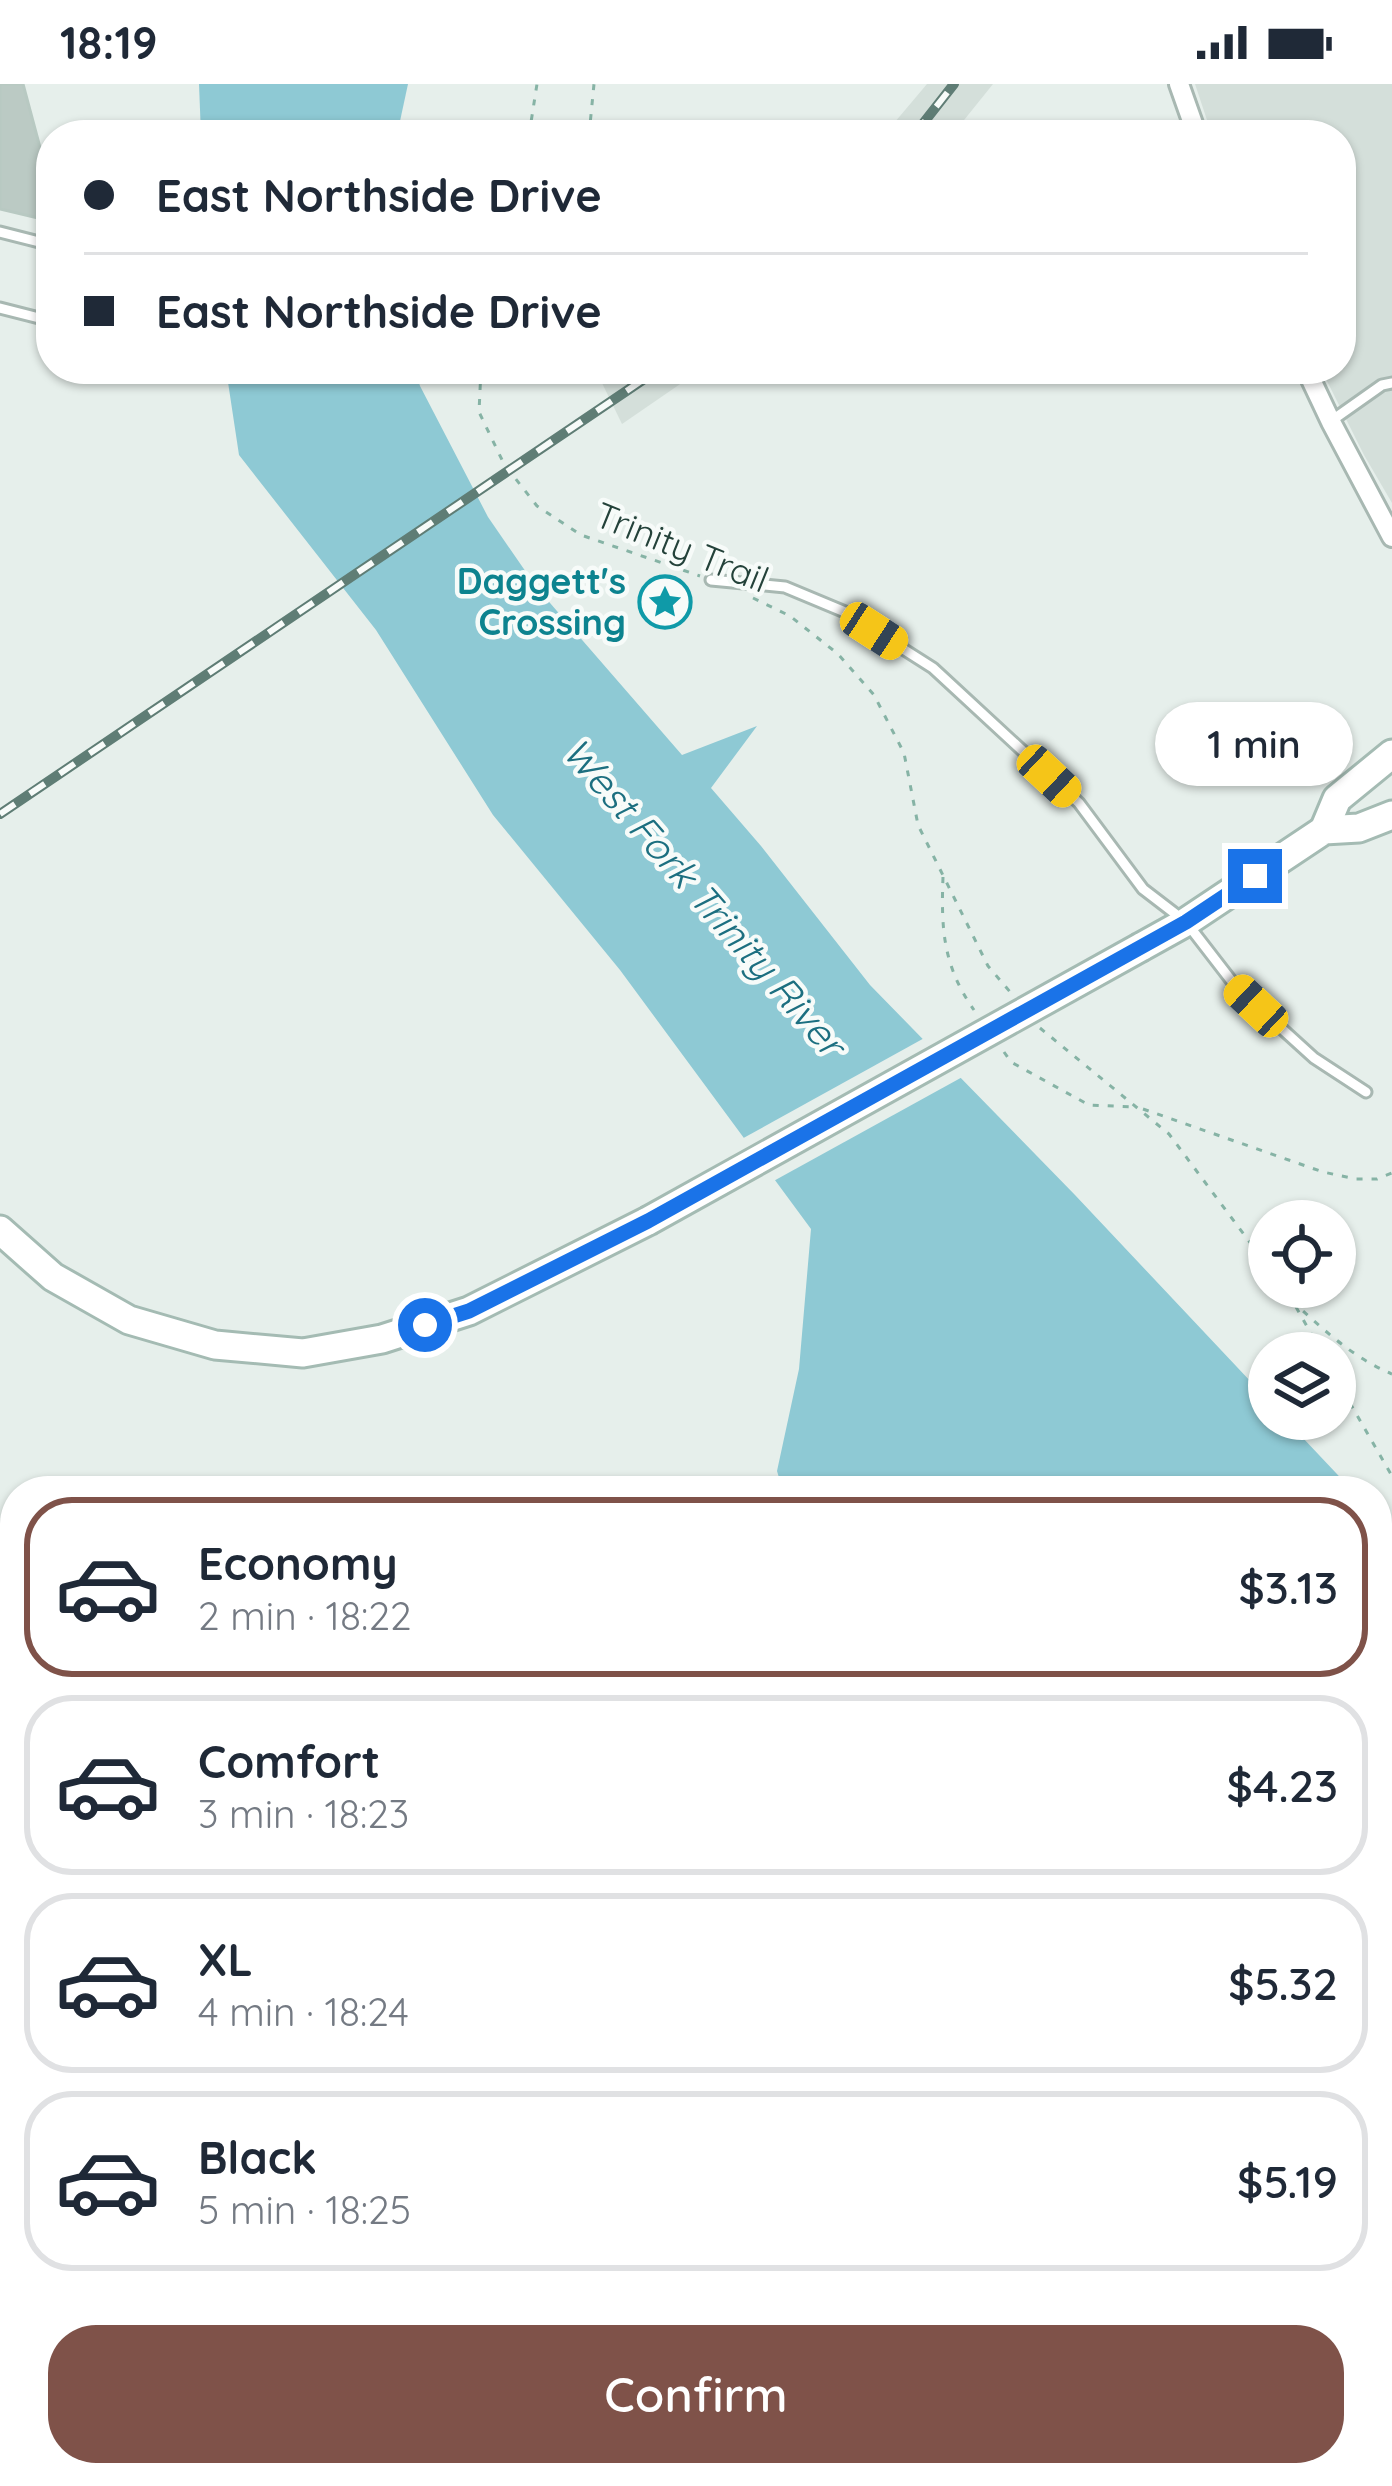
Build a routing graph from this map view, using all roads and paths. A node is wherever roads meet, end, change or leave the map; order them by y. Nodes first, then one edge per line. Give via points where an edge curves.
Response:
1 (537, 84) edge
2 (595, 84) edge
3 (1179, 84) edge
4 (531, 120) edge
5 (591, 120) edge
6 (1192, 120) edge
7 (0, 232) edge
8 (36, 240) edge
9 (0, 308) edge
10 (36, 317) edge
11 (1392, 383) edge
12 (480, 384) edge
13 (1313, 384) edge
14 (1330, 422) junction
15 (1392, 536) edge
16 (711, 580) junction
17 (1392, 754) edge
18 (1392, 814) edge
19 (1324, 830) junction
20 (943, 875) junction
21 (1186, 922) junction
22 (1015, 998) dead end
23 (984, 1025) dead end
24 (1041, 1029) dead end
25 (998, 1044) dead end
26 (1366, 1091) dead end
27 (1138, 1108) junction
28 (1392, 1173) edge
29 (0, 1230) edge
30 (1248, 1240) edge
31 (0, 1254) edge
32 (35, 1263) junction
33 (1300, 1308) edge
34 (1392, 1374) edge
35 (1356, 1413) edge
36 (1392, 1476) edge

1 - 4 path
2 - 5 path
3 - 6 street
7 - 8 lane
9 - 10 lane
11 - 14 lane
12 - 16 path, Trinity Trail via 479,412 537,506 580,535
13 - 14 street
14 - 15 street
16 - 20 path, Trinity Trail via 790,616 874,694 904,753 918,825
16 - 21 lane via 785,587 845,612 933,668 1078,803 1143,889
17 - 19 street via 1337,799
18 - 19 street via 1359,828
19 - 21 street
20 - 22 path, Trinity Trail via 988,966
20 - 23 path via 950,965
21 - 26 lane via 1237,988 1314,1058
21 - 32 street, bridge via 648,1221 469,1311 382,1339 303,1354 215,1345 129,1320
24 - 27 path
25 - 27 path via 1011,1062 1089,1105
27 - 28 path via 1323,1172 1356,1179
27 - 30 path via 1168,1134
29 - 32 street
31 - 32 street
33 - 34 path
35 - 36 path

